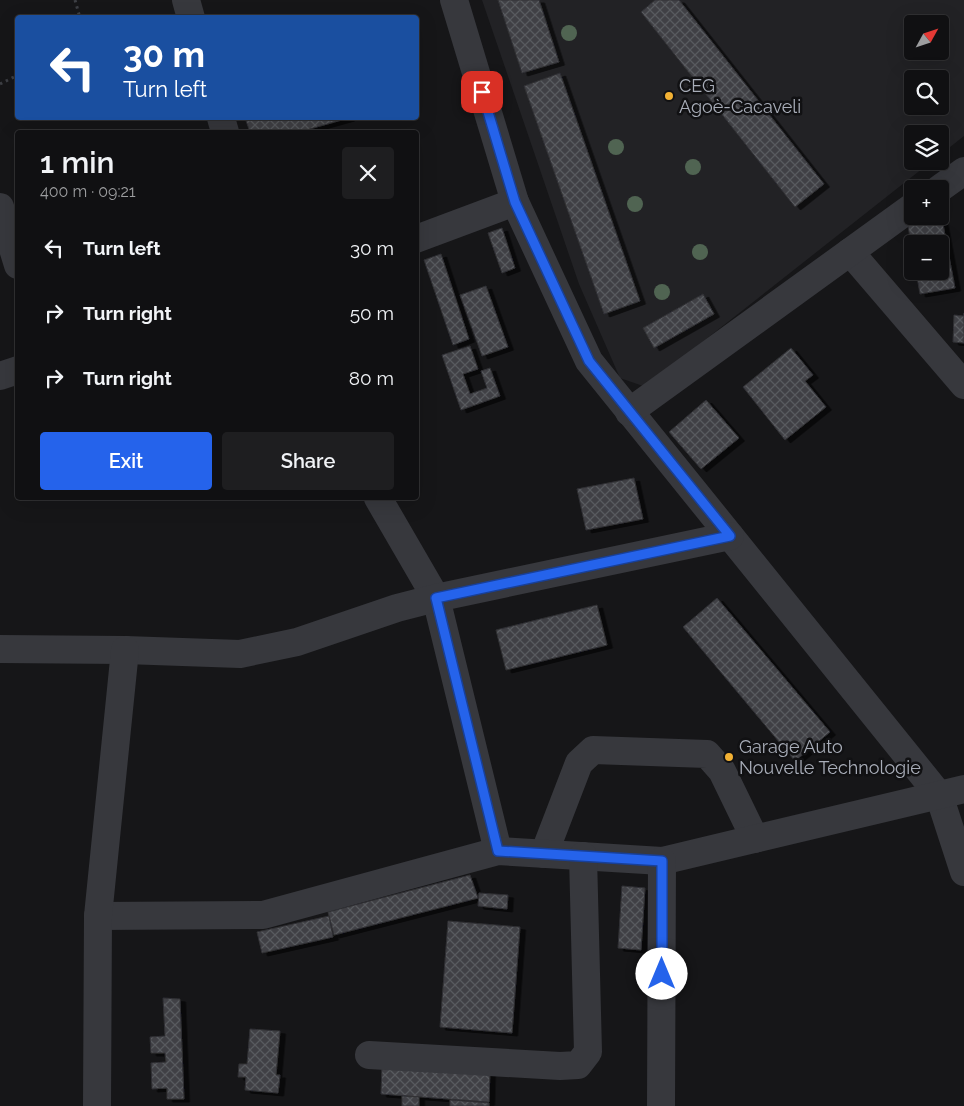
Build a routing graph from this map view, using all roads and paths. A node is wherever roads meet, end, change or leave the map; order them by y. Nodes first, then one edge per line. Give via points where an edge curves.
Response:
1 (75, 0) edge
2 (186, 0) edge
3 (454, 0) edge
4 (79, 15) edge
5 (190, 15) edge
6 (15, 76) edge
7 (0, 84) edge
8 (964, 171) edge
9 (949, 182) edge
10 (515, 202) junction
11 (0, 207) edge
12 (904, 214) edge
13 (419, 238) edge
14 (850, 252) junction
15 (15, 255) edge
16 (15, 371) edge
17 (0, 376) edge
18 (964, 385) edge
19 (629, 412) junction
20 (379, 500) edge
21 (730, 536) junction
22 (436, 598) junction
23 (0, 649) edge
24 (125, 650) junction
25 (951, 792) edge
26 (755, 839) junction
27 (498, 851) junction
28 (544, 854) junction
29 (583, 856) junction
30 (662, 861) junction
31 (964, 872) edge
32 (98, 916) junction
33 (369, 1055) dead end
34 (97, 1106) edge
35 (661, 1106) edge

1 - 4 path
2 - 5 street
3 - 10 street
6 - 7 path
8 - 9 street
10 - 13 street
10 - 19 street via 589,361
11 - 15 street
12 - 14 street
14 - 18 street
14 - 19 street
16 - 17 street
19 - 21 street
20 - 22 street
21 - 22 street
21 - 25 street
22 - 24 street via 297,642 240,654
22 - 27 street
23 - 24 street
24 - 32 street
25 - 26 street
25 - 31 street
26 - 28 street via 722,771 707,754 593,750 579,763
26 - 30 street
27 - 28 street
27 - 32 street via 263,915
28 - 29 street
29 - 30 street
29 - 33 street via 588,1052 578,1064 560,1066
30 - 35 street
32 - 34 street

